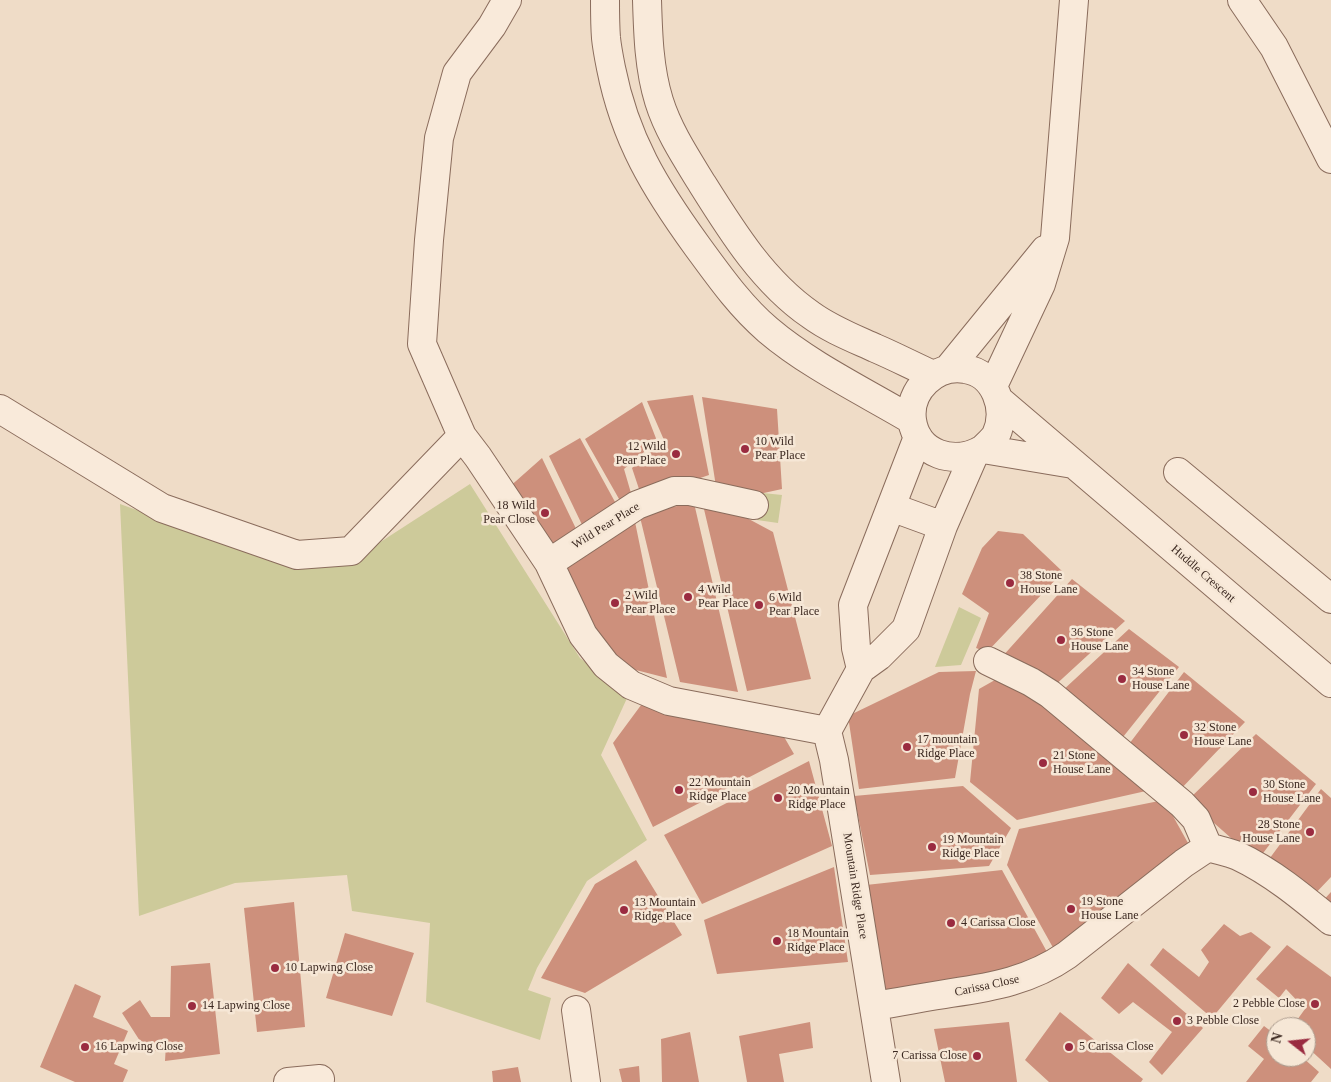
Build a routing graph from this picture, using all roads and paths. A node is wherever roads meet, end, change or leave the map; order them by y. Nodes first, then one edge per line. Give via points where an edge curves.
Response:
1 (507, 0) edge
2 (605, 0) edge
3 (647, 0) edge
4 (1074, 0) edge
5 (1242, 0) edge
6 (1331, 160) edge
7 (1055, 238) junction
8 (941, 372) junction
9 (996, 394) junction
10 (0, 409) edge
11 (915, 428) junction
12 (462, 436) junction
13 (979, 452) junction
14 (1075, 464) junction
15 (1178, 472) dead end
16 (754, 505) dead end
17 (891, 507) junction
18 (943, 526) junction
19 (549, 563) junction
20 (1331, 599) edge
21 (988, 661) dead end
22 (860, 669) junction
23 (1331, 683) edge
24 (827, 731) junction
25 (1208, 848) junction
26 (1331, 921) edge
27 (874, 1006) junction
28 (576, 1010) dead end
29 (320, 1079) dead end
30 (288, 1082) edge
31 (586, 1082) edge
32 (886, 1082) edge

1 - 12 street via 457,73 439,138 422,344
2 - 11 street via 606,39 616,92 638,154 677,218 729,291 784,343
3 - 8 street via 653,74 667,123 719,211 748,252 769,278 812,316 838,332
4 - 7 street
5 - 6 street via 1274,47
7 - 8 street
7 - 9 street via 1041,284
8 - 9 street via 965,369 973,372 980,375
8 - 11 street via 920,387 913,402
9 - 13 street via 1001,420 995,436
9 - 14 street, Huddle Crescent
10 - 12 street via 162,508 297,555 350,552
11 - 13 street via 933,452 953,458
11 - 17 street
12 - 19 street
13 - 14 street
13 - 18 street
14 - 23 street, Huddle Crescent
15 - 20 street
16 - 19 street, Wild Pear Place via 690,491 674,491 637,505
17 - 18 street
17 - 22 street via 853,605
18 - 22 street via 906,629 879,656
19 - 24 street via 583,635 606,665 631,685 669,701
21 - 25 street via 1050,694 1182,804 1196,819
22 - 24 street
24 - 27 street, Mountain Ridge Place
25 - 26 street via 1236,855 1262,870 1293,889
25 - 27 street, Carissa Close via 1184,863 1067,955 1029,977 999,986
27 - 32 street, Mountain Ridge Place
28 - 31 street
29 - 30 street

